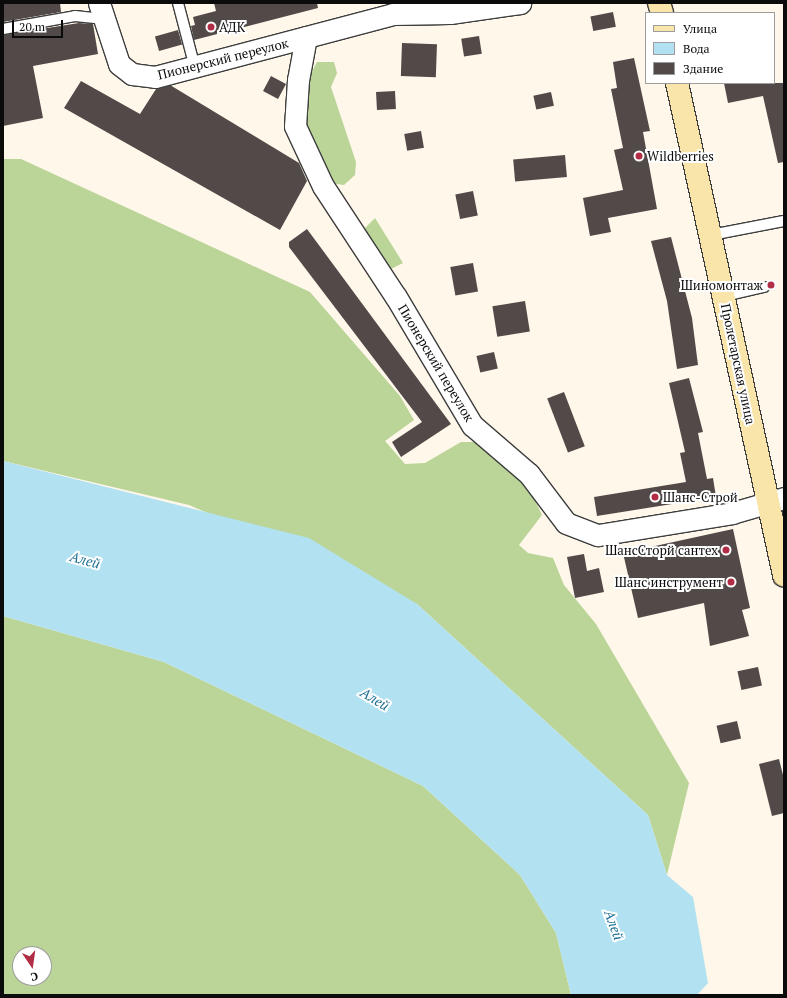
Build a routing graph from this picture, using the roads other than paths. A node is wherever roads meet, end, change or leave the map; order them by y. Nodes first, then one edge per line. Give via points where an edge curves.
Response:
1 (178, 3) edge
2 (520, 3) edge
3 (102, 11) edge
4 (3, 29) edge
5 (306, 37) junction
6 (194, 64) junction
7 (677, 84) edge
8 (784, 221) edge
9 (711, 236) junction
10 (764, 287) dead end
11 (724, 296) junction
12 (775, 500) edge
13 (784, 575) edge

1 - 6 lane
2 - 5 street, Пионерский переулок via 450,13 393,14
3 - 4 lane
3 - 6 street, Пионерский переулок via 119,64 132,74 155,77
5 - 6 street, Пионерский переулок
5 - 12 street, Пионерский переулок via 298,80 295,126 323,186 396,297 472,425 529,474 566,523 598,535 732,513
7 - 9 main road, Пролетарская улица
8 - 9 lane
9 - 11 main road, Пролетарская улица
10 - 11 lane
11 - 12 main road, Пролетарская улица
12 - 13 main road, Пролетарская улица

